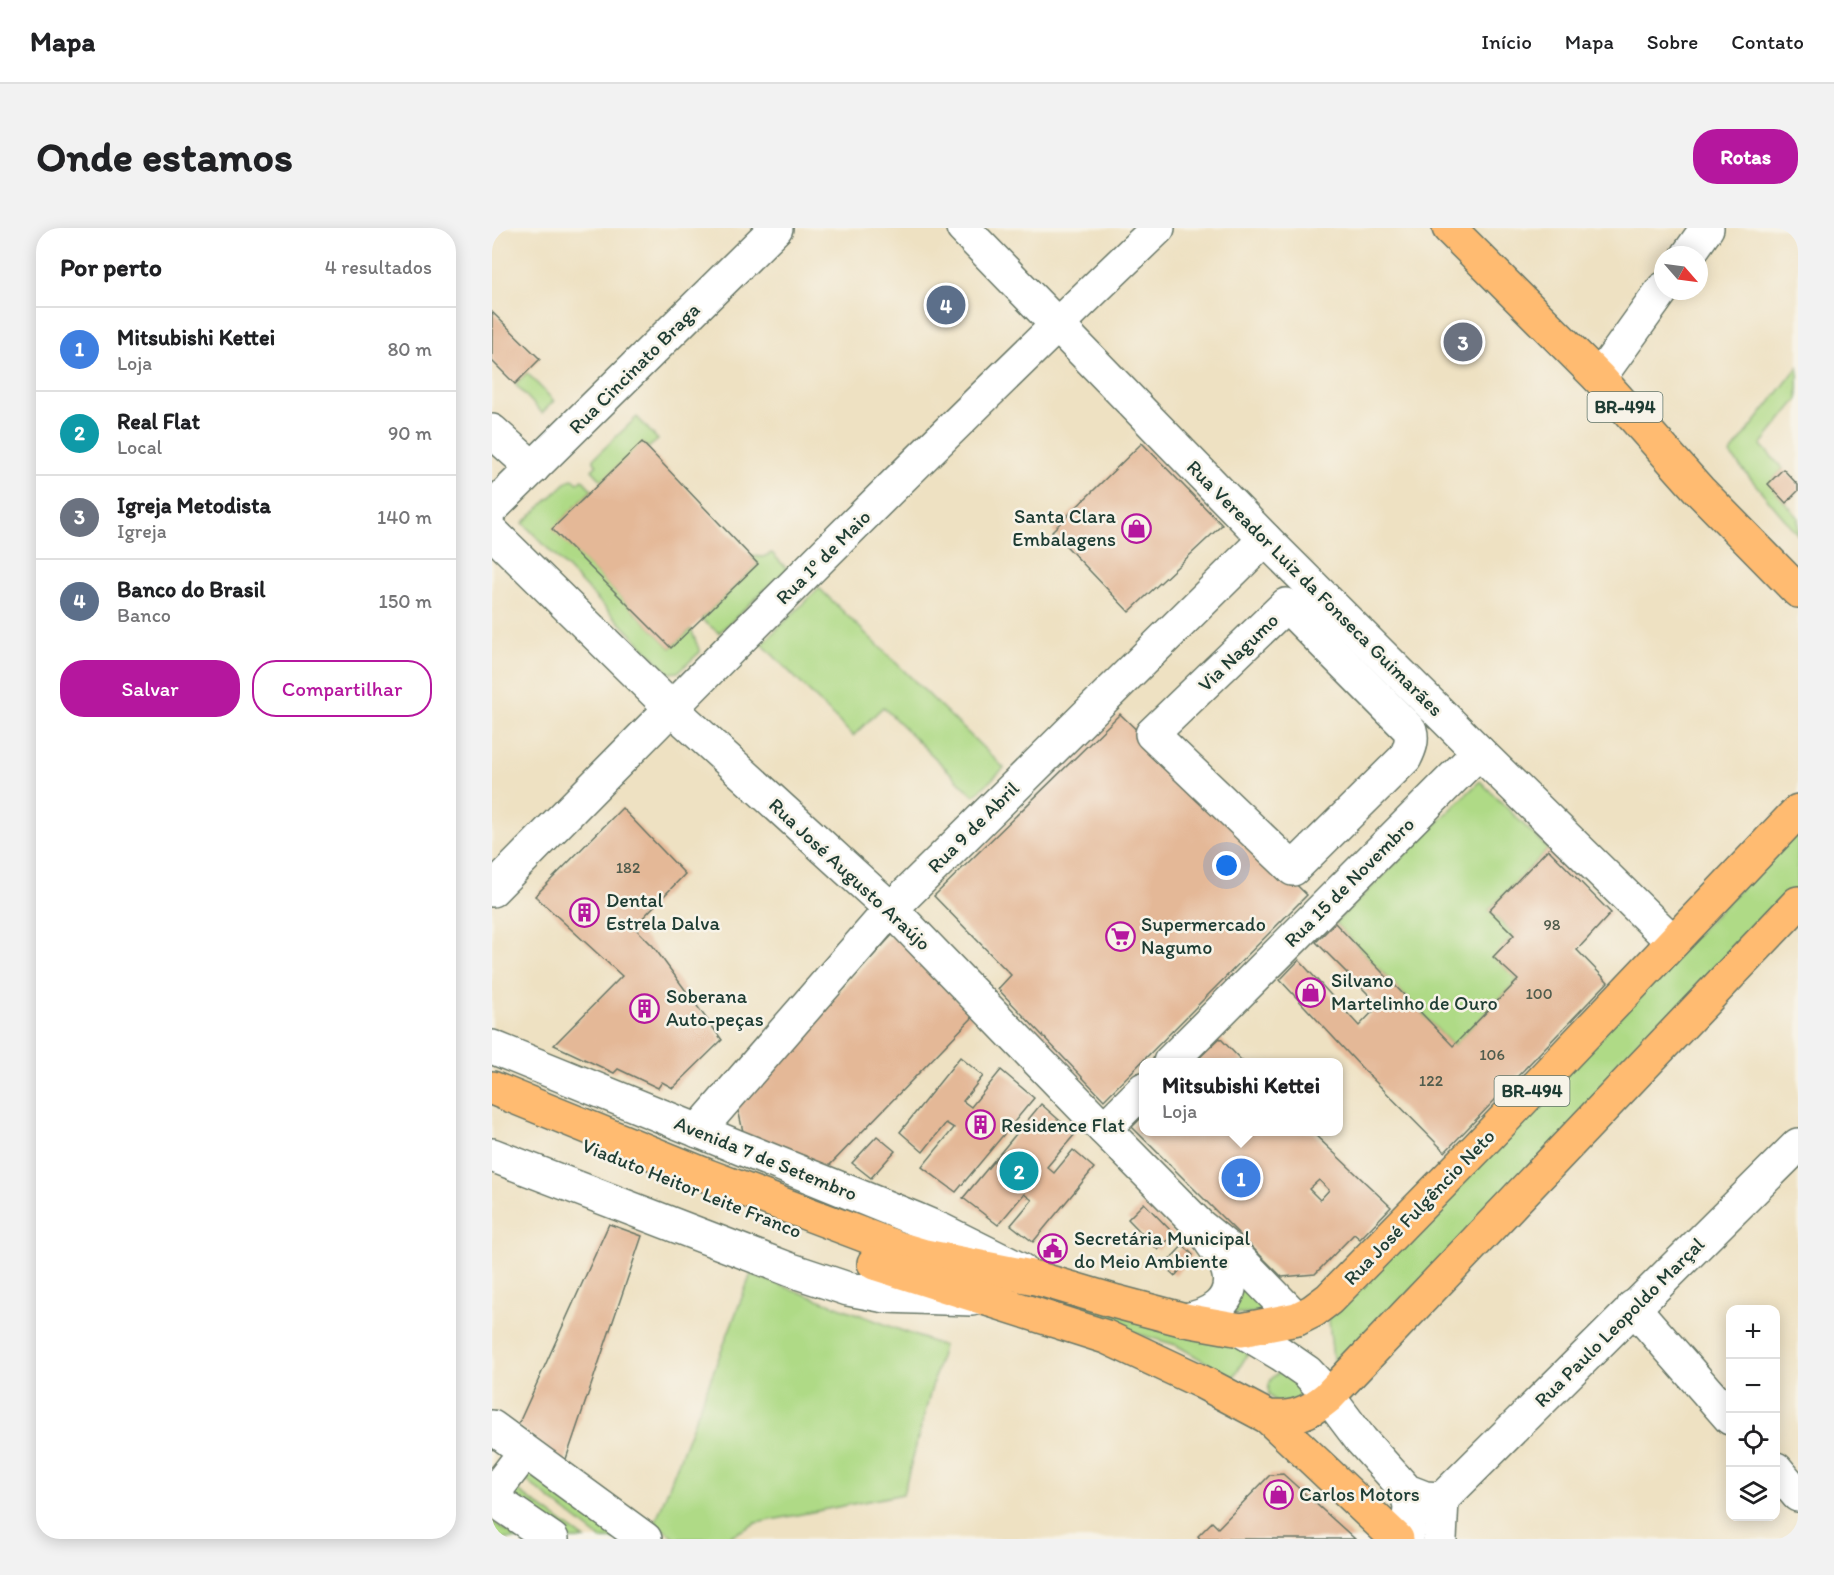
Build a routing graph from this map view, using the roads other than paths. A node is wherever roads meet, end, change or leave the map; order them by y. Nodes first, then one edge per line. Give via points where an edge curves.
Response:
1 (776, 228) edge
2 (963, 228) edge
3 (1158, 228) edge
4 (1449, 228) edge
5 (1707, 228) edge
6 (1694, 246) edge
7 (1655, 300) edge
8 (1057, 324) junction
9 (1599, 378) junction
10 (492, 431) edge
11 (534, 468) junction
12 (492, 508) edge
13 (492, 532) edge
14 (1265, 539) junction
15 (1798, 591) edge
16 (671, 708) junction
17 (1479, 752) junction
18 (1798, 811) edge
19 (1334, 828) junction
20 (1370, 861) junction
21 (492, 890) edge
22 (1798, 903) edge
23 (891, 909) junction
24 (1673, 942) junction
25 (492, 1047) edge
26 (1174, 1058) edge
27 (492, 1088) edge
28 (1139, 1093) edge
29 (492, 1107) edge
30 (1104, 1129) junction
31 (698, 1131) junction
32 (1798, 1145) edge
33 (492, 1155) edge
34 (1200, 1226) junction
35 (895, 1259) junction
36 (1035, 1278) junction
37 (988, 1300) junction
38 (1633, 1307) junction
39 (1297, 1319) junction
40 (1185, 1320) junction
41 (1240, 1330) junction
42 (1328, 1397) junction
43 (1727, 1413) edge
44 (1268, 1418) junction
45 (492, 1427) edge
46 (525, 1452) junction
47 (1780, 1474) edge
48 (1407, 1491) junction
49 (1798, 1495) edge
50 (492, 1497) edge
51 (1442, 1499) junction
52 (552, 1539) edge
53 (645, 1539) edge
54 (1398, 1539) edge
55 (1407, 1539) edge
56 (1440, 1539) edge

1 - 11 street, Rua Cincinato Braga
2 - 8 street, Rua Vereador Luiz da Fonseca Guimarães
3 - 8 street, Rua 1º de Maio
4 - 9 main road, BR-494
5 - 6 street
7 - 9 street
8 - 14 street, Rua Vereador Luiz da Fonseca Guimarães
8 - 16 street, Rua 1º de Maio
9 - 15 main road, BR-494 via 1699,490
10 - 11 street
11 - 12 street, Rua Cincinato Braga
13 - 16 street, Rua José Augusto Araújo
14 - 17 street, Rua Vereador Luiz da Fonseca Guimarães
14 - 23 street, Rua 9 de Abril
16 - 21 street, Rua 1º de Maio
16 - 23 street, Rua José Augusto Araújo
17 - 20 street, Rua 15 de Novembro
17 - 24 street, Rua Vereador Luiz da Fonseca Guimarães
18 - 24 main road, Rua José Fulgêncio Neto / BR-494
19 - 19 street, Via Nagumo via 1405,758 1412,735 1286,605 1152,734 1293,869
19 - 20 street
20 - 26 street, Rua 15 de Novembro
22 - 42 main road, BR-494
23 - 30 street, Rua José Augusto Araújo
23 - 31 street, Rua 9 de Abril
24 - 39 main road, Rua José Fulgêncio Neto / BR-494 via 1329,1299
25 - 31 street, Avenida 7 de Setembro
27 - 35 main road via 708,1176
28 - 30 street
29 - 35 main road, Viaduto Heitor Leite Franco
30 - 34 street, Rua José Augusto Araújo
31 - 36 street, Avenida 7 de Setembro via 943,1231
32 - 38 street, Rua Paulo Leopoldo Marçal
33 - 37 street via 848,1289 886,1296
34 - 39 street, Rua José Augusto Araújo via 1227,1247
34 - 40 street, Rua José Augusto Araújo via 1224,1261 1230,1283 1219,1306 1204,1316
35 - 36 main road, Avenida 7 de Setembro via 954,1263
35 - 37 main road
36 - 40 main road, Avenida 7 de Setembro
37 - 44 main road via 1106,1337 1176,1368
38 - 43 street
38 - 51 street, Rua Paulo Leopoldo Marçal
39 - 41 main road, Rua José Fulgêncio Neto / BR-494
40 - 41 main road, Avenida 7 de Setembro
41 - 42 street, Avenida 7 de Setembro via 1299,1366
42 - 44 main road via 1299,1416
42 - 48 street, Avenida 7 de Setembro
44 - 54 main road
45 - 46 street
46 - 50 street
46 - 53 street
47 - 49 street
48 - 51 street
48 - 55 street
50 - 52 street
51 - 56 street

